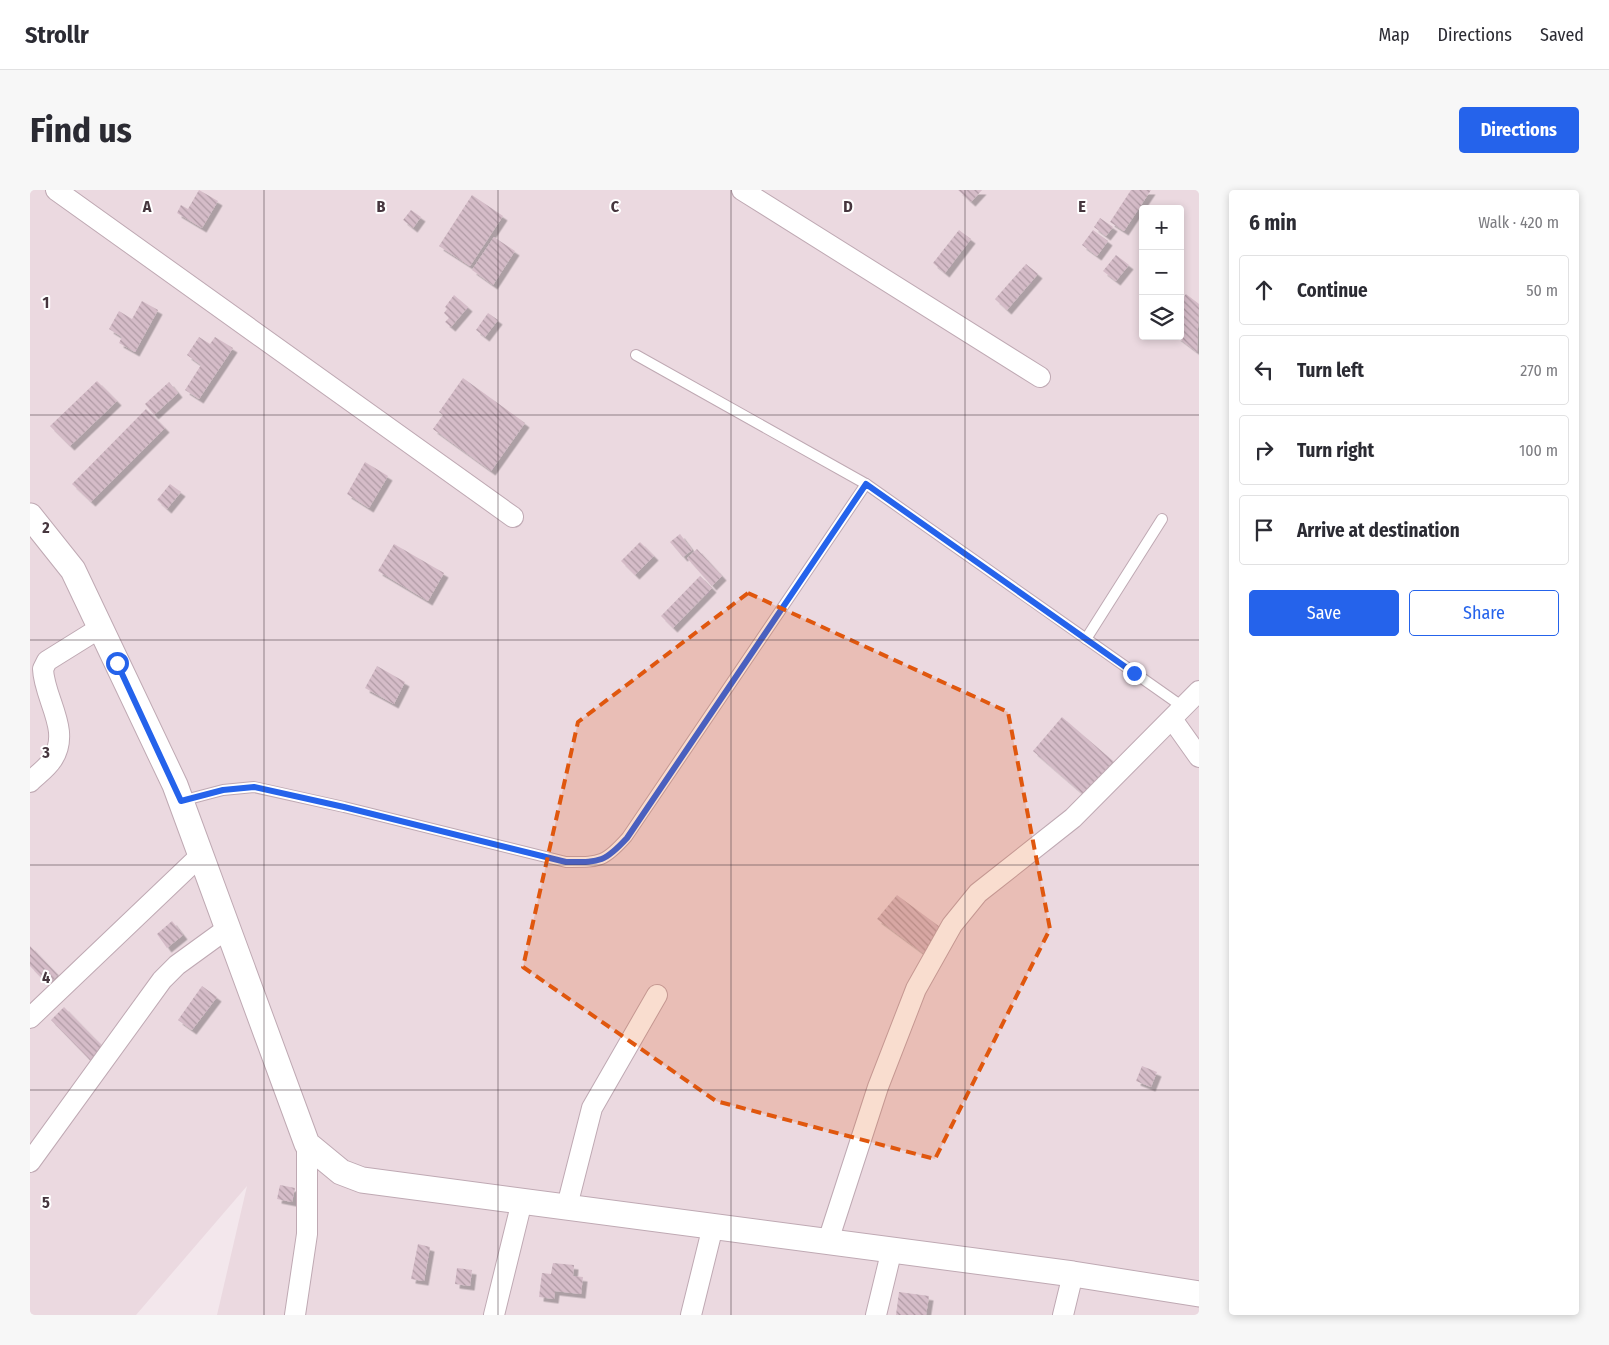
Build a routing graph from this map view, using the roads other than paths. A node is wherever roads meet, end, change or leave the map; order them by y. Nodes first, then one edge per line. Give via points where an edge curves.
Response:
1 (56, 190) edge
2 (742, 190) edge
3 (636, 355) dead end
4 (1040, 377) dead end
5 (866, 484) junction
6 (30, 516) edge
7 (513, 517) dead end
8 (1162, 519) dead end
9 (100, 628) junction
10 (1086, 639) junction
11 (1199, 691) edge
12 (1177, 713) junction
13 (1199, 757) edge
14 (30, 782) edge
15 (181, 801) junction
16 (200, 855) junction
17 (228, 928) junction
18 (657, 994) dead end
19 (30, 1018) edge
20 (307, 1144) junction
21 (30, 1162) edge
22 (522, 1200) junction
23 (568, 1206) junction
24 (713, 1226) junction
25 (828, 1241) junction
26 (892, 1250) junction
27 (1073, 1274) junction
28 (1199, 1294) edge
29 (295, 1315) edge
30 (494, 1315) edge
31 (691, 1315) edge
32 (876, 1315) edge
33 (1063, 1315) edge

1 - 7 street
2 - 4 street
3 - 5 lane
5 - 10 lane
5 - 15 lane via 627,838 610,856 591,862 566,862 254,787 223,790
6 - 9 street via 73,570
8 - 10 lane
9 - 14 street via 46,661 43,669 60,737 52,761
9 - 15 street
10 - 12 lane
11 - 12 street
12 - 13 street
12 - 25 street via 1073,818 978,893 952,925 913,998 878,1087
15 - 16 street
16 - 17 street
16 - 19 street
17 - 20 street
17 - 21 street via 162,980
18 - 23 street via 592,1108
20 - 22 street via 341,1172 362,1180
20 - 29 street via 307,1234
22 - 23 street
22 - 30 street
23 - 24 street
24 - 25 street
24 - 31 street
25 - 26 street
26 - 27 street
26 - 32 street
27 - 28 street
27 - 33 street

